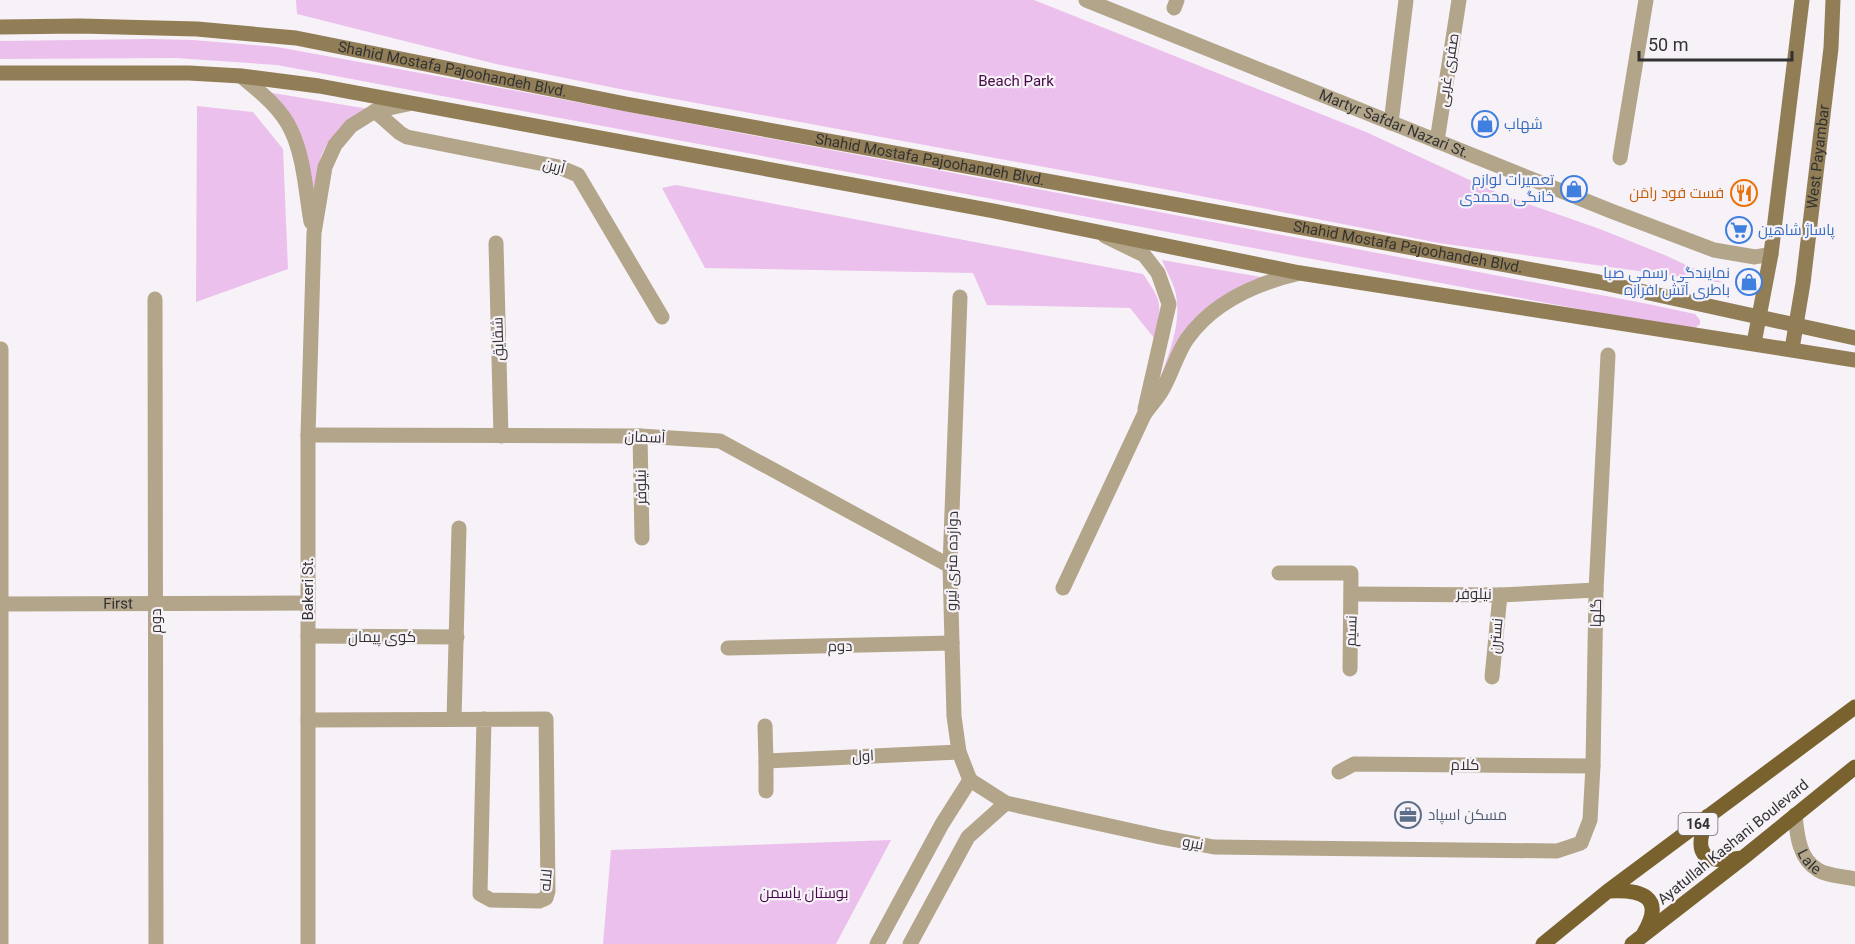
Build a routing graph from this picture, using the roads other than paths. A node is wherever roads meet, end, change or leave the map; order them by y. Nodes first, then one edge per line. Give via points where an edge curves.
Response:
1 (1086, 0) edge
2 (1406, 0) edge
3 (1459, 0) edge
4 (1646, 0) edge
5 (1802, 0) edge
6 (1833, 0) edge
7 (0, 27) edge
8 (0, 73) edge
9 (241, 76) junction
10 (408, 104) junction
11 (375, 111) junction
12 (1391, 123) junction
13 (1437, 141) junction
14 (1620, 158) dead end
15 (314, 233) junction
16 (1099, 233) junction
17 (496, 243) dead end
18 (1771, 254) junction
19 (1300, 273) junction
20 (960, 297) dead end
21 (155, 299) dead end
22 (662, 317) dead end
23 (1759, 317) junction
24 (1797, 325) junction
25 (1855, 338) edge
26 (1754, 343) junction
27 (1, 349) edge
28 (1792, 349) junction
29 (1608, 355) dead end
30 (1855, 360) edge
31 (1144, 415) junction
32 (308, 435) junction
33 (501, 436) junction
34 (640, 436) junction
35 (459, 528) dead end
36 (642, 538) dead end
37 (950, 566) junction
38 (1279, 573) dead end
39 (1063, 588) dead end
40 (1596, 590) junction
41 (1352, 594) junction
42 (1500, 595) junction
43 (156, 603) junction
44 (308, 603) junction
45 (1, 604) edge
46 (308, 636) junction
47 (457, 637) junction
48 (952, 643) junction
49 (728, 648) dead end
50 (1350, 669) dead end
51 (1492, 677) dead end
52 (1855, 706) edge
53 (454, 719) junction
54 (484, 719) junction
55 (308, 720) junction
56 (765, 726) dead end
57 (959, 752) junction
58 (766, 761) junction
59 (1593, 766) junction
60 (1855, 767) edge
61 (1339, 772) dead end
62 (970, 780) junction
63 (766, 791) dead end
64 (1006, 803) junction
65 (1795, 815) junction
66 (1708, 816) junction
67 (1557, 851) joint
68 (1744, 858) junction
69 (1855, 879) edge
70 (1608, 891) junction
71 (1636, 941) edge
72 (1, 944) edge
73 (156, 944) edge
74 (308, 944) edge
75 (877, 944) edge
76 (910, 944) edge
77 (1543, 944) edge

1 - 12 street, Martyr Safdar Nazari St.
2 - 12 street
3 - 13 street, صفری غربی
4 - 14 street
5 - 18 main road
6 - 24 main road, West Payambar via 1831,48
7 - 23 main road, Shahid Mostafa Pajoohandeh Blvd. via 197,29 296,38 626,104 1577,278
8 - 9 main road
9 - 10 main road via 319,86
9 - 15 street, Bakeri St. via 268,99 291,130
10 - 11 street, Bakeri St.
10 - 16 main road
11 - 15 street, Bakeri St. via 351,126 335,145 325,167
11 - 22 street, آرین via 407,137 559,167 578,175
12 - 13 street, Martyr Safdar Nazari St.
13 - 18 street, Martyr Safdar Nazari St. via 1724,253 1755,257
15 - 32 street, Bakeri St.
16 - 19 main road
16 - 31 street via 1144,255 1158,273 1169,304
17 - 33 street, شقایق
18 - 23 main road
19 - 26 main road
19 - 31 street via 1268,281 1212,312 1186,340 1161,392
20 - 37 street, دوازده متری نیرو
21 - 43 street, دوم
23 - 24 main road, Shahid Mostafa Pajoohandeh Blvd.
23 - 26 main road
24 - 25 main road, Shahid Mostafa Pajoohandeh Blvd.
24 - 28 main road, West Payambar
26 - 28 main road
27 - 45 street
28 - 30 main road
29 - 40 street, گلها
31 - 39 street
32 - 33 street, آسمان
32 - 44 street, Bakeri St.
33 - 34 street, آسمان
34 - 36 street, نیلوفر
34 - 37 street, آسمان via 707,439 730,445
35 - 47 street
37 - 48 street, دوازده متری نیرو
38 - 41 street via 1351,573
40 - 42 street, نیلوفر
40 - 59 street, گلها
41 - 42 street, نیلوفر
41 - 50 street, نسیم
42 - 51 street, نسترن
43 - 44 street, First
43 - 45 street, First
43 - 73 street, دوم
44 - 46 street, Bakeri St.
45 - 72 street
46 - 47 street, کوی پیمان
46 - 55 street, Bakeri St.
47 - 53 street
48 - 49 street, دوم
48 - 57 street, دوازده متری نیرو
52 - 66 main road, 164
53 - 54 street, لاله
53 - 55 street, لاله
54 - 54 street, لاله via 480,894 491,900 539,901 546,898 548,891 546,719
55 - 74 street, Bakeri St.
56 - 58 street
57 - 58 street, اول
57 - 62 street, دوازده متری نیرو
58 - 63 street
59 - 61 street, کلام via 1354,764
59 - 67 street, گلها via 1590,820 1581,843
60 - 65 main road, Ayatullah Kashani Boulevard
62 - 64 street
62 - 75 street
64 - 67 street, نیرو via 1214,847
64 - 76 street via 968,837
65 - 68 main road, Ayatullah Kashani Boulevard
65 - 69 street, Lale via 1798,841 1806,859 1819,871
66 - 68 main road via 1701,833 1704,855 1714,861
66 - 70 main road, 164
68 - 71 main road, Ayatullah Kashani Boulevard
70 - 71 main road via 1633,890 1651,903 1653,914
70 - 77 main road, 164

